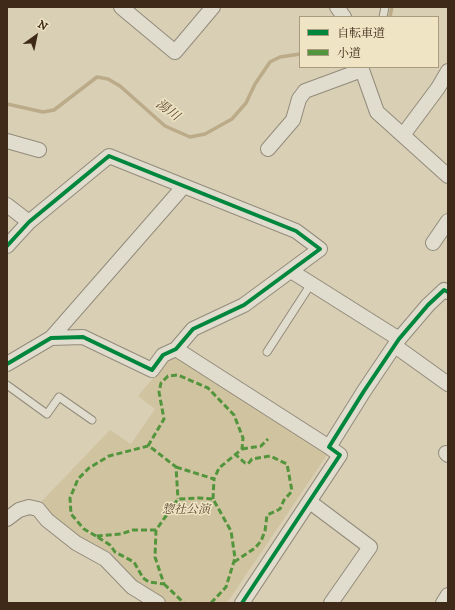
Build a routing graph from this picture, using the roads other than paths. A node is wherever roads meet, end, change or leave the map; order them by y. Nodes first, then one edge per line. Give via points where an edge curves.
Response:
1 (121, 7) edge
2 (213, 7) edge
3 (337, 7) edge
4 (343, 16) edge
5 (361, 69) edge
6 (448, 71) edge
7 (403, 135) junction
8 (7, 141) edge
9 (268, 149) dead end
10 (39, 150) dead end
11 (448, 176) edge
12 (184, 186) junction
13 (7, 205) edge
14 (448, 220) edge
15 (29, 222) junction
16 (433, 243) dead end
17 (7, 246) edge
18 (291, 271) junction
19 (311, 284) junction
20 (448, 292) edge
21 (51, 338) junction
22 (397, 343) junction
23 (176, 349) junction
24 (267, 352) dead end
25 (7, 364) edge
26 (448, 384) edge
27 (7, 385) edge
28 (92, 420) dead end
29 (329, 447) junction
30 (310, 502) junction
31 (7, 519) edge
32 (448, 595) edge
33 (158, 603) edge
34 (242, 603) edge
35 (331, 603) edge
36 (443, 603) edge

1 - 2 street via 175,52
3 - 4 street
5 - 7 street via 377,112
5 - 9 street via 305,91 299,99 293,120
6 - 7 street
7 - 11 street
8 - 10 street
12 - 15 street via 109,156
12 - 18 street via 296,231 320,249
12 - 21 street
13 - 15 street
14 - 16 street
15 - 17 street
18 - 19 street
18 - 23 street via 244,304 193,329
19 - 22 street
19 - 24 lane
20 - 22 street via 444,290 428,305
21 - 23 street via 83,337 152,370 163,355
21 - 25 street
22 - 26 street
22 - 29 street
23 - 29 street
27 - 28 lane via 47,414 59,397
29 - 30 street via 340,455
30 - 34 street
30 - 35 street via 370,547
31 - 33 street via 19,510 29,507 38,509 47,520 76,542 105,559 132,587
32 - 36 street

